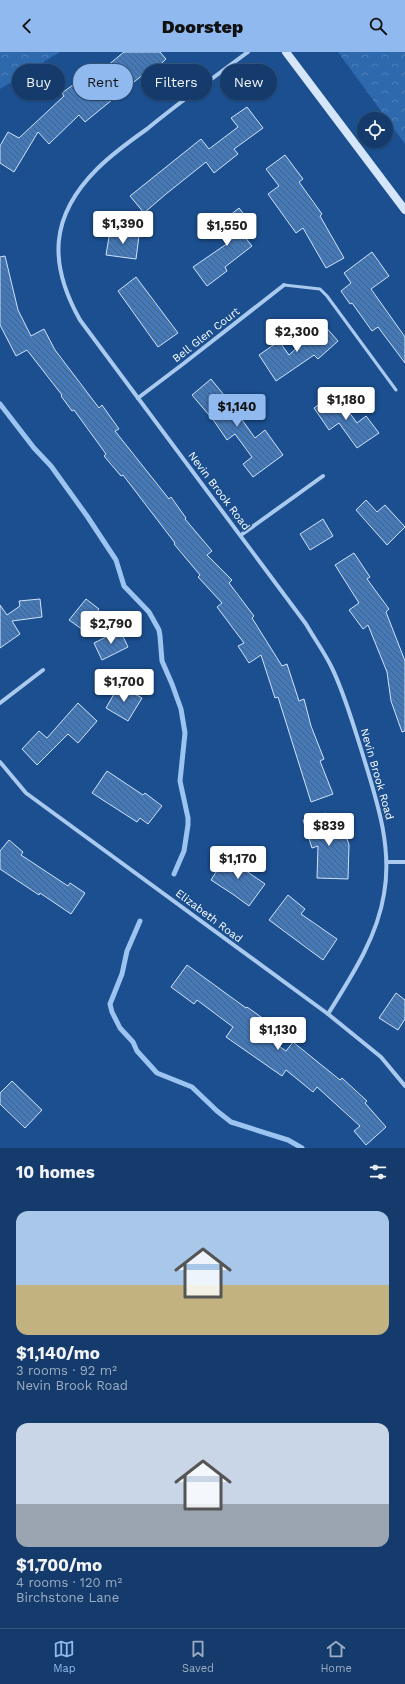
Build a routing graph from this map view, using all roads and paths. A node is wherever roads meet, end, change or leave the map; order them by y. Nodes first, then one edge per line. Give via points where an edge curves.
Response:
1 (248, 52) edge
2 (286, 52) edge
3 (405, 210) edge
4 (284, 284) joint
5 (396, 390) dead end
6 (138, 398) junction
7 (323, 476) dead end
8 (241, 535) junction
9 (43, 670) dead end
10 (0, 703) edge
11 (0, 762) edge
12 (387, 862) junction
13 (405, 862) edge
14 (328, 1014) junction
15 (405, 1086) edge

1 - 6 street, Nevin Brook Road via 98,168 75,195 61,226 58,242 60,275 72,305 80,320
2 - 3 main road
4 - 5 lane via 320,289
4 - 6 street, Bell Glen Court
6 - 8 street, Nevin Brook Road
7 - 8 street
8 - 12 street, Nevin Brook Road via 306,624 331,666 351,717 376,798
9 - 10 street
11 - 14 street, Elizabeth Road via 26,793
12 - 13 street
12 - 14 street, Nevin Brook Road via 384,894 376,925
14 - 15 street, Elizabeth Road via 381,1057

